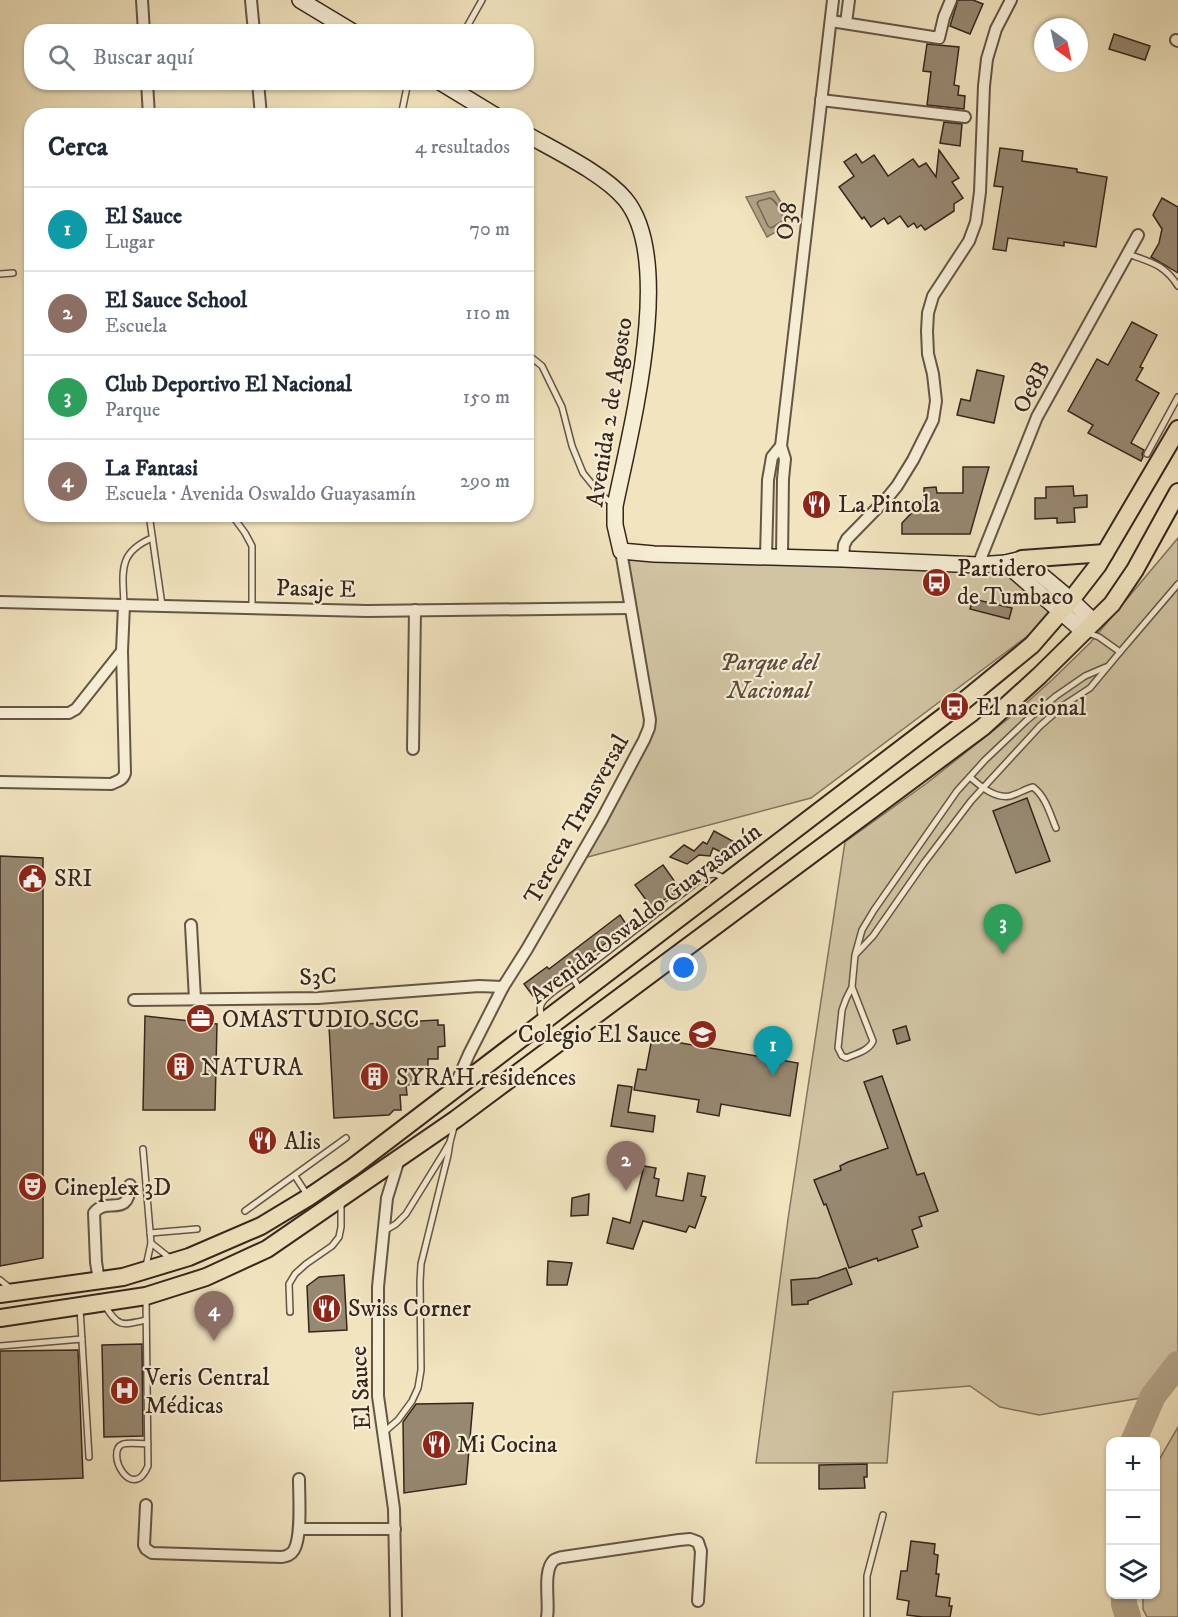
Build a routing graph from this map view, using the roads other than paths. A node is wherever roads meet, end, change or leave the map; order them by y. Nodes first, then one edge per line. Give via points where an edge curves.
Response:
1 (142, 0) edge
2 (251, 0) edge
3 (300, 0) edge
4 (482, 0) edge
5 (833, 0) edge
6 (849, 0) edge
7 (951, 0) edge
8 (1011, 0) edge
9 (831, 21) junction
10 (846, 23) junction
11 (144, 24) edge
12 (253, 24) edge
13 (340, 24) edge
14 (468, 24) edge
15 (147, 90) edge
16 (259, 90) edge
17 (406, 90) edge
18 (453, 90) edge
19 (821, 100) junction
20 (149, 108) edge
21 (260, 108) edge
22 (403, 108) edge
23 (483, 108) edge
24 (965, 117) dead end
25 (534, 139) edge
26 (1138, 236) dead end
27 (1128, 254) junction
28 (13, 273) dead end
29 (0, 274) edge
30 (1178, 286) edge
31 (534, 360) edge
32 (1178, 397) edge
33 (1178, 429) edge
34 (781, 446) junction
35 (1147, 454) dead end
36 (1178, 492) edge
37 (615, 506) junction
38 (150, 522) edge
39 (237, 522) edge
40 (152, 538) junction
41 (621, 551) junction
42 (1105, 553) junction
43 (765, 557) junction
44 (782, 557) junction
45 (843, 559) junction
46 (1022, 559) junction
47 (1005, 563) junction
48 (978, 565) junction
49 (1178, 584) edge
50 (0, 602) edge
51 (124, 605) junction
52 (1066, 605) junction
53 (162, 606) junction
54 (252, 608) junction
55 (630, 608) junction
56 (415, 610) junction
57 (1092, 630) junction
58 (122, 651) junction
59 (1120, 652) junction
60 (1107, 667) junction
61 (0, 712) edge
62 (413, 748) dead end
63 (970, 777) junction
64 (0, 782) edge
65 (983, 788) junction
66 (1056, 828) dead end
67 (191, 925) dead end
68 (855, 955) junction
69 (503, 987) junction
70 (852, 987) junction
71 (195, 999) junction
72 (134, 1000) dead end
73 (454, 1088) junction
74 (456, 1119) junction
75 (346, 1138) dead end
76 (450, 1142) junction
77 (143, 1149) dead end
78 (399, 1159) junction
79 (295, 1176) junction
80 (130, 1185) dead end
81 (309, 1197) junction
82 (341, 1198) junction
83 (245, 1211) dead end
84 (197, 1229) dead end
85 (384, 1231) junction
86 (150, 1233) junction
87 (151, 1243) junction
88 (174, 1262) junction
89 (145, 1270) junction
90 (0, 1280) edge
91 (99, 1281) junction
92 (7, 1293) edge
93 (146, 1296) junction
94 (103, 1303) junction
95 (80, 1306) junction
96 (290, 1312) dead end
97 (0, 1318) edge
98 (146, 1320) junction
99 (82, 1339) junction
100 (0, 1346) edge
101 (383, 1433) junction
102 (147, 1444) junction
103 (89, 1457) dead end
104 (299, 1479) dead end
105 (146, 1505) dead end
106 (883, 1515) dead end
107 (299, 1529) junction
108 (395, 1529) junction
109 (698, 1601) dead end
110 (396, 1617) edge
111 (547, 1617) edge
112 (867, 1617) edge

1 - 11 street
2 - 12 street
3 - 13 main road
4 - 14 lane
5 - 9 street, O38
6 - 10 street
7 - 10 street via 939,38
8 - 45 street via 987,59 976,222 969,241 933,296 928,314 928,354 936,400 933,420 897,486 847,539
9 - 10 street
9 - 19 street, O38
15 - 20 street
16 - 21 street
17 - 22 lane
18 - 23 main road
19 - 24 street
19 - 34 street, O38
25 - 37 main road, Avenida 2 de Agosto via 609,183 626,200 640,224 645,245 649,291 642,372
26 - 27 street, Oe8B
27 - 30 lane via 1168,271
27 - 48 street, Oe8B via 1037,417
28 - 29 lane
31 - 37 lane via 542,366 562,407 583,473
32 - 35 lane
33 - 42 main road, Avenida Oswaldo Guayasamín
34 - 43 street, O38 via 772,457 768,480
34 - 44 street, O38 via 785,459
36 - 57 main road via 1135,570
37 - 41 main road, Avenida 2 de Agosto
38 - 40 lane
39 - 54 lane via 252,546
40 - 51 lane via 131,550 124,563
40 - 53 lane
41 - 43 main road
41 - 55 street, Tercera Transversal
42 - 46 main road
42 - 52 main road, Avenida Oswaldo Guayasamín
43 - 44 main road
44 - 45 main road
45 - 48 main road
46 - 47 main road
46 - 52 main road
47 - 48 main road
47 - 52 main road
49 - 59 lane
50 - 51 street, Pasaje E
51 - 53 street, Pasaje E
51 - 58 street
52 - 57 main road
52 - 73 main road, Avenida Oswaldo Guayasamín via 1032,645 965,700 728,880 577,984 543,1021
53 - 54 street, Pasaje E
54 - 56 street, Pasaje E
55 - 56 street, Pasaje E
55 - 69 street, Tercera Transversal via 649,728 602,819
56 - 62 street
57 - 59 lane
57 - 74 main road via 983,728
58 - 61 street via 76,710
58 - 64 street via 124,777 111,784
59 - 60 lane
60 - 63 lane via 1085,676 1041,708
60 - 65 lane via 1090,688 1040,726
63 - 65 lane
63 - 68 lane via 868,920
65 - 66 lane via 1008,796 1033,787 1044,799
65 - 68 lane
67 - 71 street
68 - 70 lane
69 - 71 street, S3C via 318,998
69 - 73 street, Tercera Transversal
70 - 70 lane via 873,1041 867,1049 846,1058 838,1048 842,1010
71 - 72 street, S3C
73 - 81 main road, Avenida Oswaldo Guayasamín
74 - 76 lane
74 - 78 main road
75 - 79 lane
76 - 85 lane via 406,1214
76 - 101 lane via 421,1264 418,1388 398,1420
77 - 86 lane
78 - 82 main road
78 - 85 street, El Sauce via 387,1198
79 - 81 lane
79 - 83 lane
80 - 91 street via 127,1202 101,1207 94,1213
81 - 88 main road, Avenida Oswaldo Guayasamín via 261,1227
82 - 93 main road via 267,1249 206,1277
82 - 96 lane via 339,1237 295,1274 289,1284
84 - 86 lane
85 - 101 street, El Sauce via 378,1287 378,1396
86 - 87 lane
87 - 88 lane
87 - 89 lane
88 - 89 main road, Avenida Oswaldo Guayasamín
89 - 91 main road, Avenida Oswaldo Guayasamín
90 - 92 lane
91 - 92 main road, Avenida Oswaldo Guayasamín
93 - 94 main road
93 - 98 lane
94 - 95 main road
94 - 98 lane via 118,1323
95 - 97 main road
95 - 99 lane
98 - 102 lane
99 - 100 lane
99 - 103 lane
101 - 108 street, El Sauce
102 - 102 lane via 145,1474 131,1479 123,1475 118,1448 123,1444
104 - 107 street
105 - 107 street via 144,1545 152,1553 282,1557 295,1549
106 - 112 lane via 867,1576
107 - 108 street
108 - 110 street, El Sauce
109 - 111 street via 701,1551 698,1542 679,1540 554,1560 549,1567

